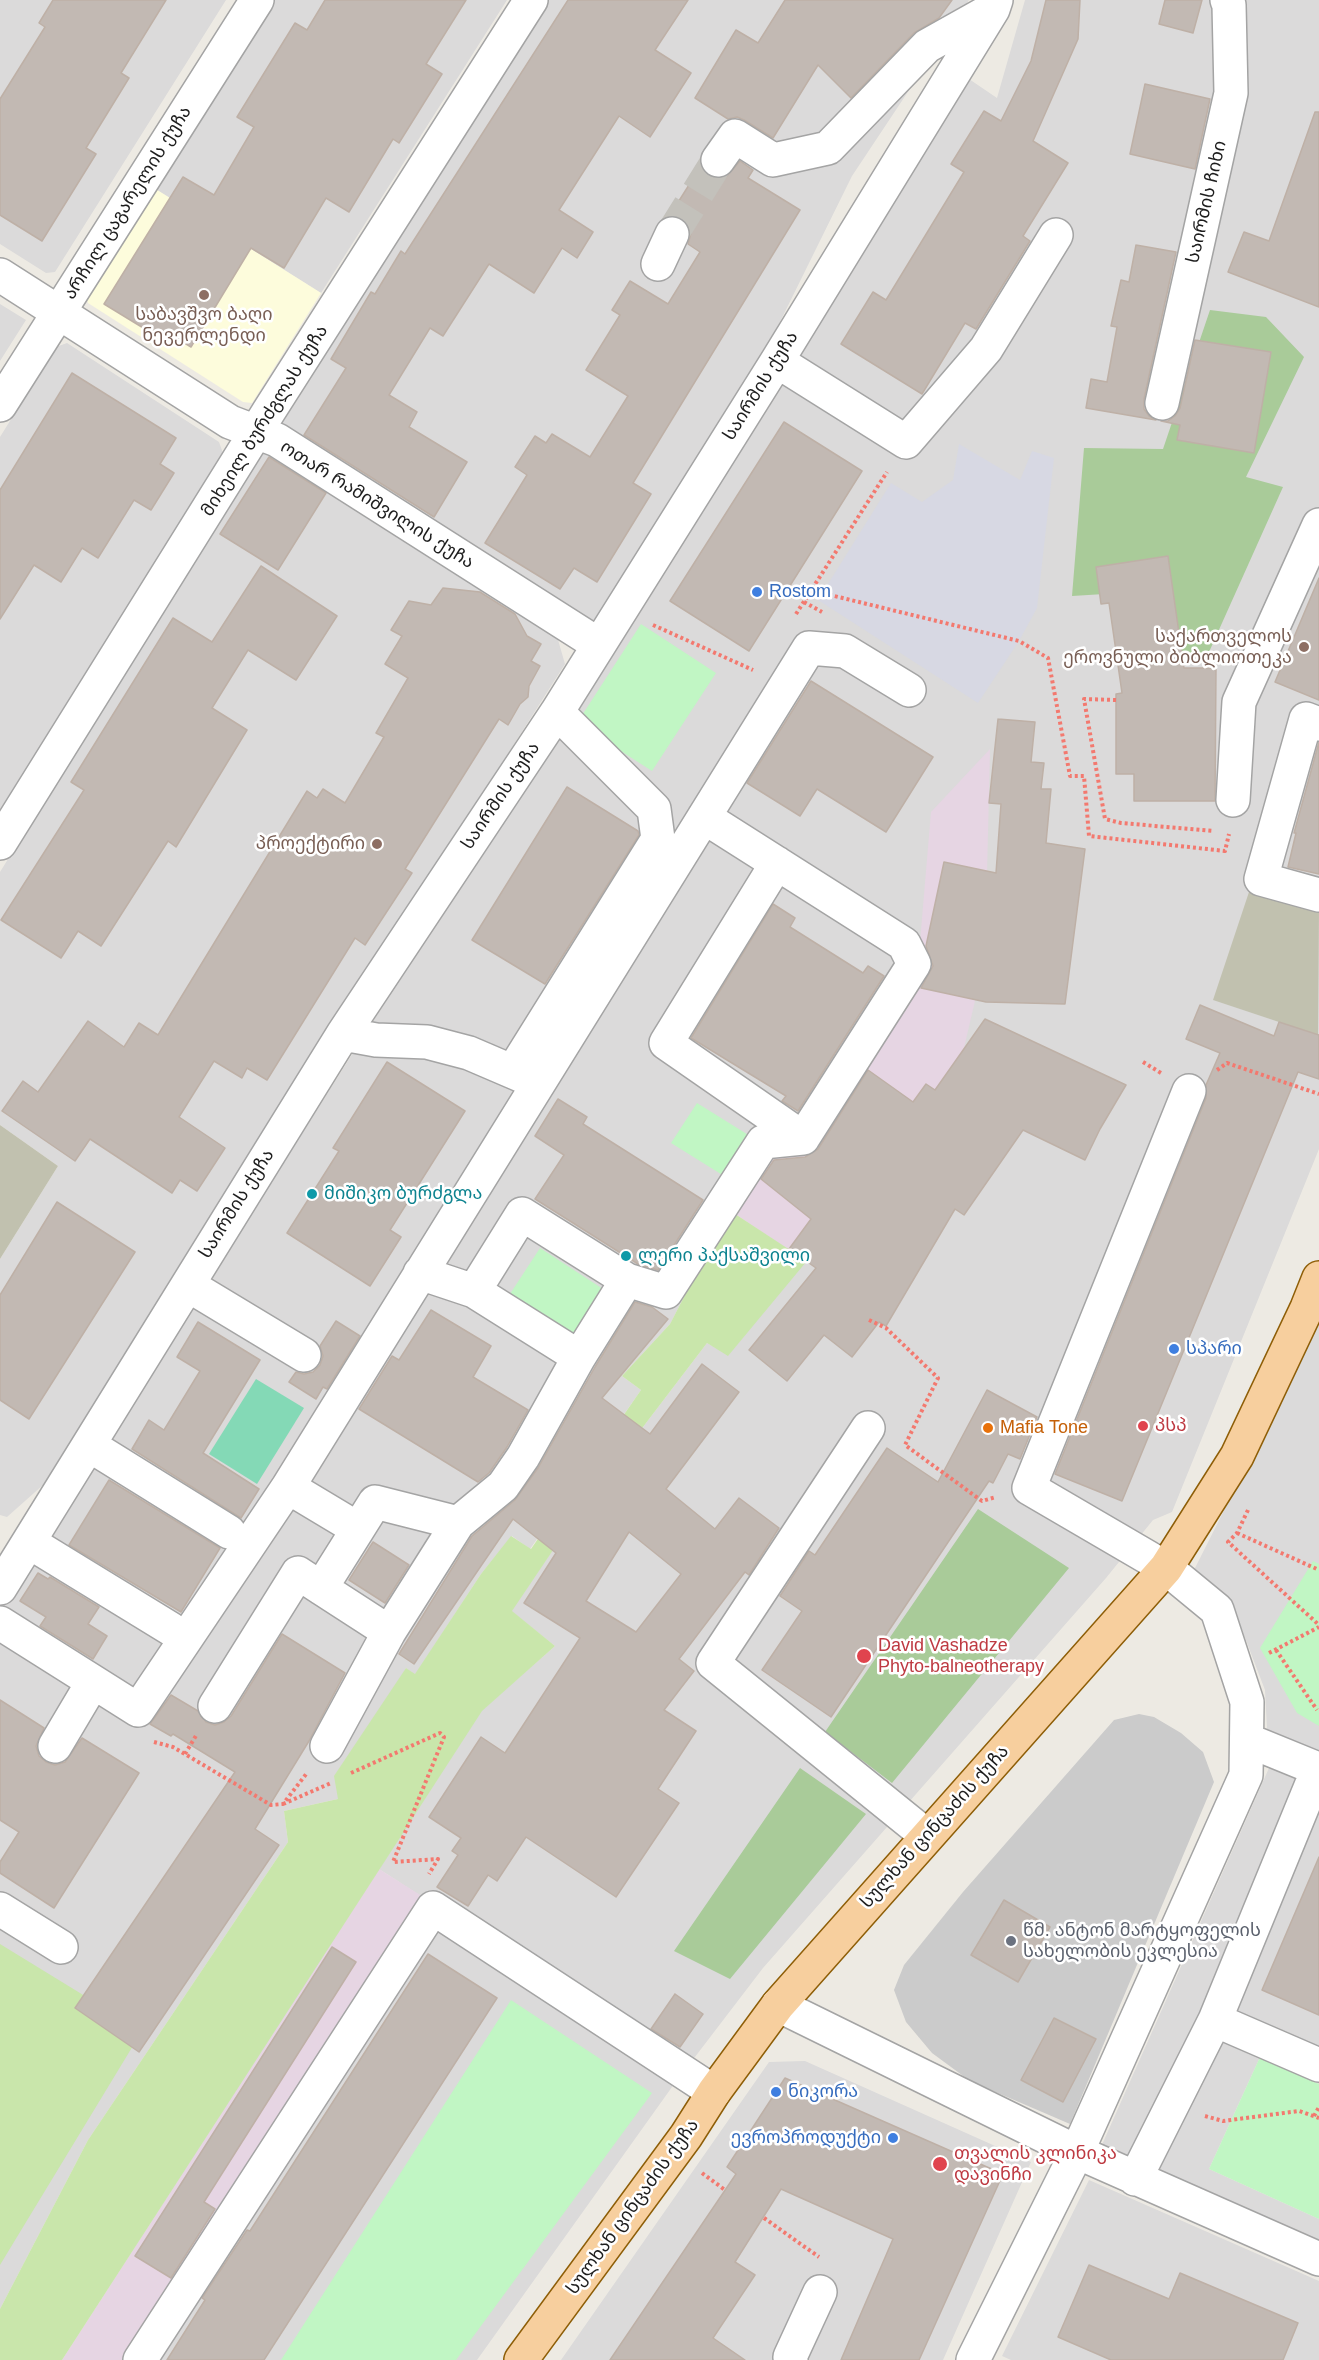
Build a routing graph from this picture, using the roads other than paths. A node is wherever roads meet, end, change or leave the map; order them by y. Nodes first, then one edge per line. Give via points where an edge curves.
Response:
1 (257, 0) edge
2 (531, 0) edge
3 (1227, 0) edge
4 (994, 4) edge
5 (718, 160) tunnel mouth
6 (672, 234) tunnel mouth
7 (1056, 235) dead end
8 (658, 264) dead end
9 (0, 275) edge
10 (58, 313) junction
11 (777, 361) junction
12 (1162, 403) dead end
13 (0, 405) edge
14 (257, 433) junction
15 (1319, 525) edge
16 (599, 645) junction
17 (909, 690) dead end
18 (557, 712) junction
19 (1319, 724) edge
20 (1231, 816) road end
21 (704, 817) junction
22 (0, 843) edge
23 (777, 863) junction
24 (1319, 895) edge
25 (343, 1034) junction
26 (526, 1077) junction
27 (1188, 1091) road end
28 (802, 1138) junction
29 (420, 1273) junction
30 (1319, 1278) edge
31 (627, 1280) junction
32 (188, 1285) junction
33 (474, 1291) junction
34 (1313, 1310) edge
35 (304, 1355) dead end
36 (579, 1357) junction
37 (868, 1428) dead end
38 (89, 1445) junction
39 (288, 1487) junction
40 (458, 1523) junction
41 (358, 1529) junction
42 (229, 1532) dead end
43 (11, 1563) edge
44 (1166, 1568) junction
45 (321, 1588) junction
46 (0, 1623) edge
47 (171, 1629) dead end
48 (389, 1632) junction
49 (93, 1682) junction
50 (215, 1706) dead end
51 (1247, 1740) junction
52 (55, 1746) dead end
53 (327, 1746) road end
54 (927, 1836) junction
55 (0, 1909) edge
56 (62, 1947) dead end
57 (778, 2004) junction
58 (1215, 2019) junction
59 (1319, 2065) edge
60 (714, 2092) junction
61 (1077, 2152) junction
62 (1136, 2179) junction
63 (1319, 2259) edge
64 (820, 2292) road end
65 (141, 2360) edge
66 (521, 2360) edge
67 (791, 2360) edge
68 (973, 2360) edge

1 - 10 street, არჩილ ცაგარელის ქუჩა
2 - 14 street, მიხეილ ბურძგლას ქუჩა
3 - 12 street, საირმის ჩიხი via 1231,93
4 - 5 street via 927,46 828,148 773,160 735,136
4 - 11 street, საირმის ქუჩა
6 - 8 street
7 - 11 street via 986,349 906,442
9 - 10 street, ოთარ რამიშვილის ქუჩა
10 - 13 street, არჩილ ცაგარელის ქუჩა
10 - 14 street, ოთარ რამიშვილის ქუჩა via 230,422
11 - 16 street, საირმის ქუჩა
14 - 16 street, ოთარ რამიშვილის ქუჩა via 277,440
14 - 22 street, მიხეილ ბურძგლას ქუჩა
15 - 20 street via 1239,702
16 - 18 street, საირმის ქუჩა
17 - 21 street via 845,651 809,648
18 - 25 street, საირმის ქუჩა
18 - 26 street via 654,809 658,839
19 - 24 street via 1306,719 1261,879
21 - 23 street
21 - 26 street
23 - 28 street via 666,1043
23 - 28 street via 904,944 914,964
25 - 26 street via 427,1042 469,1053
25 - 32 street, საირმის ქუჩა
26 - 29 street
27 - 44 street via 1029,1488
28 - 31 street via 763,1142 666,1292
29 - 33 street
29 - 39 street
30 - 34 main road, სულხან ცინცაძის ქუჩა
31 - 33 street via 522,1214
31 - 36 street
32 - 35 street
32 - 38 street, საირმის ქუჩა
33 - 36 street
34 - 44 main road, სულხან ცინცაძის ქუჩა via 1237,1456
36 - 40 street via 503,1486
37 - 54 street via 712,1663
38 - 42 street
38 - 43 street, საირმის ქუჩა
39 - 41 street
39 - 49 street via 138,1710
40 - 41 street via 375,1502
40 - 48 street
41 - 45 street
43 - 47 street
44 - 51 street via 1217,1610 1247,1702
44 - 54 main road, სულხან ცინცაძის ქუჩა
45 - 48 street
45 - 50 street via 298,1573
46 - 49 street
48 - 53 street
49 - 52 street
51 - 58 street via 1318,1769
51 - 61 street via 1246,1775
54 - 57 main road, სულხან ცინცაძის ქუჩა
55 - 56 street
57 - 60 main road, სულხან ცინცაძის ქუჩა
57 - 61 street
58 - 59 street
58 - 62 street
60 - 65 street via 433,1908
60 - 66 main road, სულხან ცინცაძის ქუჩა
61 - 62 street
61 - 68 street
62 - 63 street
64 - 67 street

